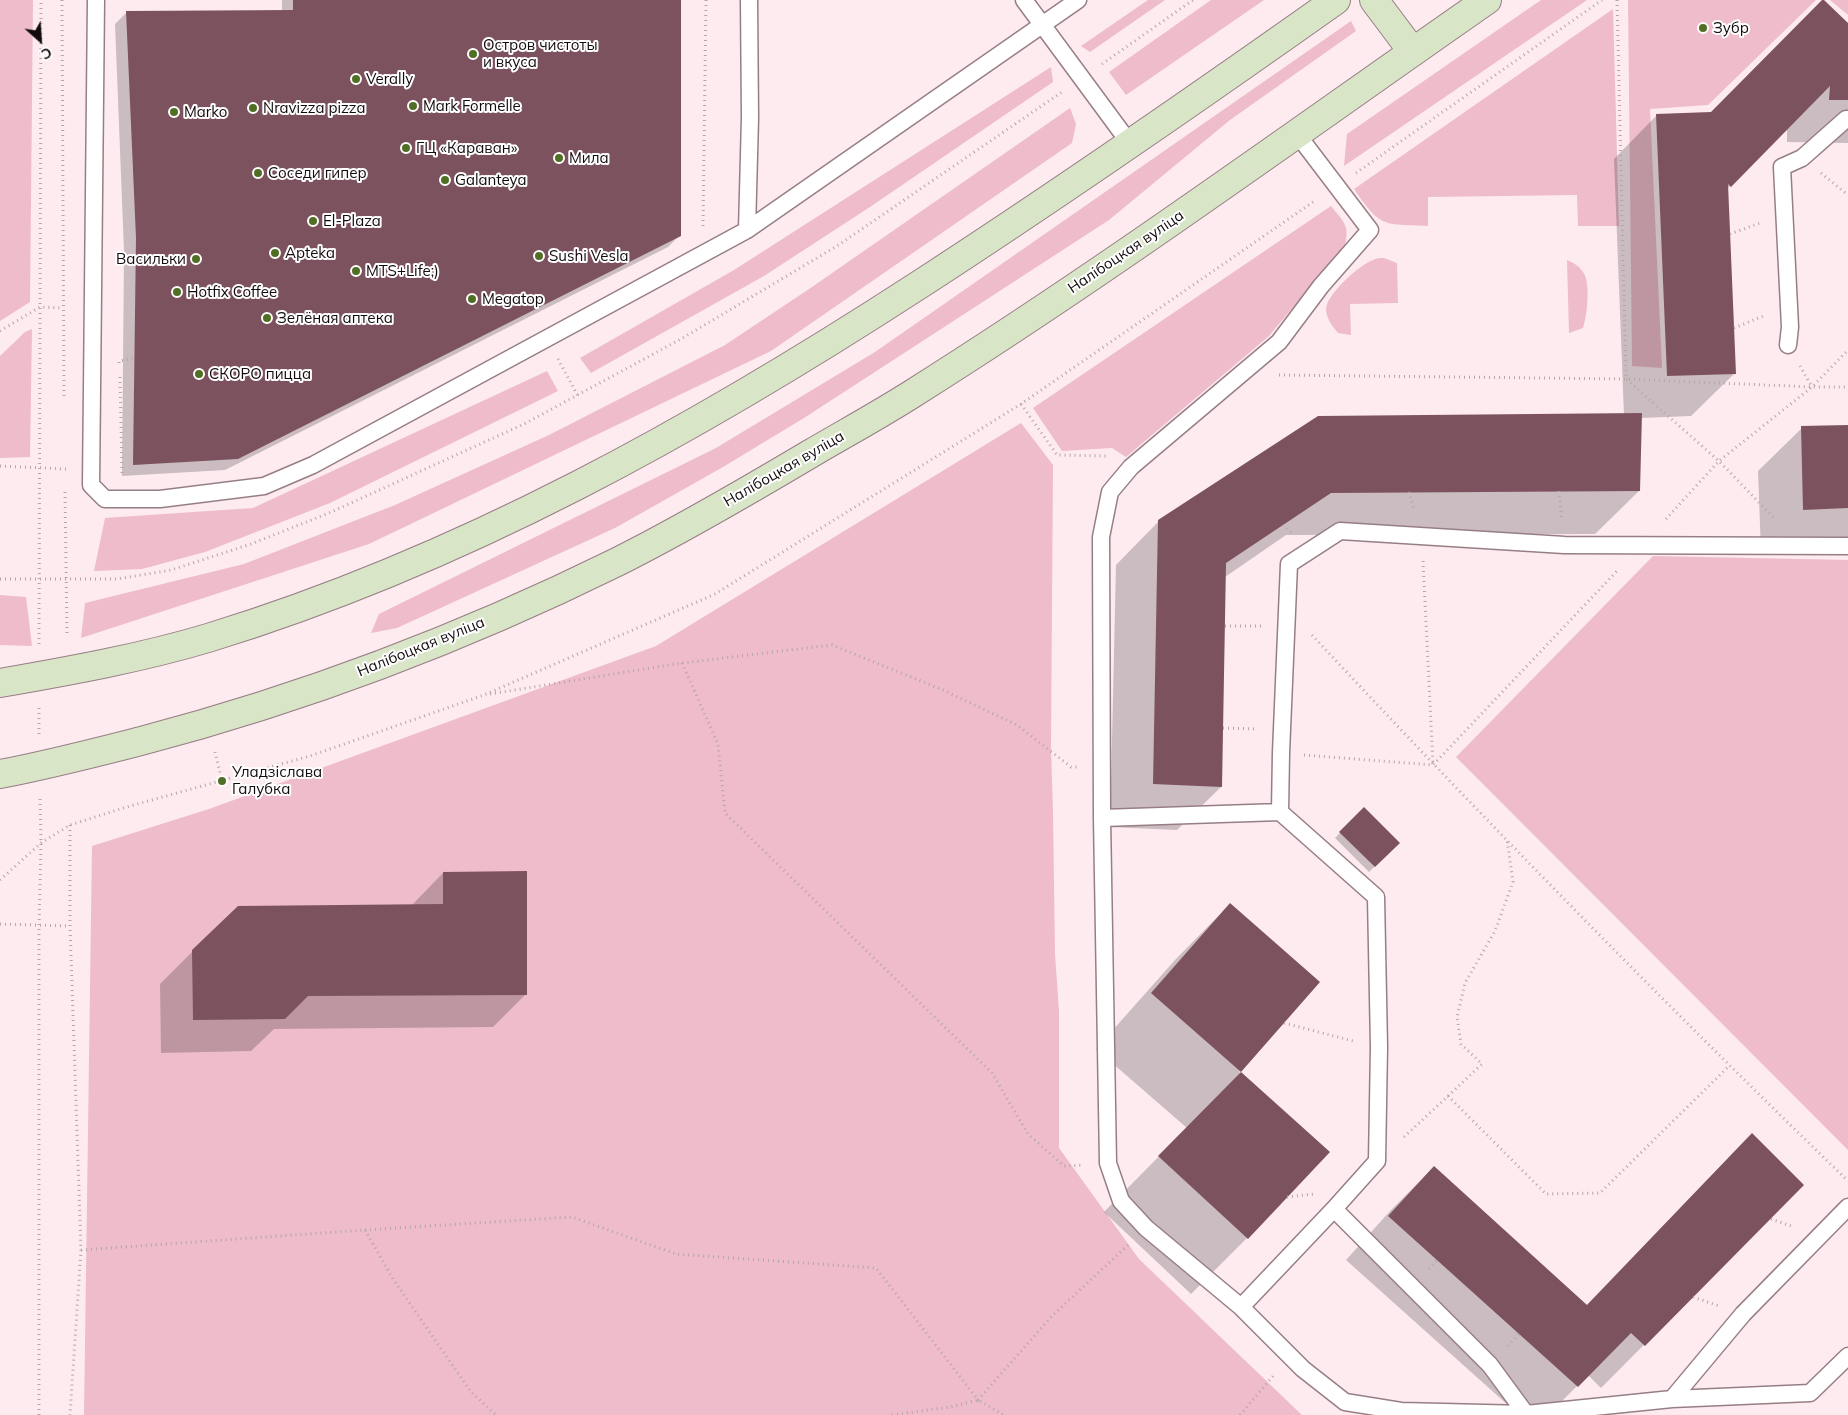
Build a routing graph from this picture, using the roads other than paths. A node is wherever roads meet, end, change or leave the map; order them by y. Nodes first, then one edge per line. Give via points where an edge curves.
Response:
1 (96, 0) edge
2 (749, 0) edge
3 (1024, 0) edge
4 (1078, 0) edge
5 (1336, 0) edge
6 (1374, 0) edge
7 (1487, 0) edge
8 (1042, 26) junction
9 (1413, 52) junction
10 (1848, 119) edge
11 (1297, 134) junction
12 (1131, 145) junction
13 (748, 230) junction
14 (1788, 345) dead end
15 (1848, 546) edge
16 (0, 683) edge
17 (0, 774) edge
18 (1280, 812) junction
19 (1102, 818) junction
20 (1848, 1207) edge
21 (1334, 1209) junction
22 (1240, 1306) junction
23 (1848, 1356) edge
24 (1672, 1399) junction
25 (1526, 1414) edge

1 - 13 lane via 90,485 105,500 160,499 264,486 313,465
2 - 13 lane
3 - 8 lane
4 - 8 lane
5 - 12 main road
6 - 9 main road
7 - 9 main road, Налібоцкая вуліца
8 - 12 lane
8 - 13 lane
9 - 11 main road, Налібоцкая вуліца
10 - 14 lane via 1802,158 1782,167 1790,327
11 - 17 main road, Налібоцкая вуліца via 910,395 704,516 617,561 465,631 301,693 198,726 70,760
11 - 19 lane via 1370,230 1279,342 1131,467 1110,492 1101,537
12 - 16 main road via 834,340 692,424 497,524 318,602 205,639 68,672
15 - 18 lane via 1564,545 1340,531 1289,564
18 - 19 lane
18 - 21 lane via 1376,897 1377,1161
19 - 22 lane via 1108,1163 1121,1201 1146,1228
20 - 24 lane via 1743,1314
21 - 22 lane
21 - 25 lane via 1490,1364
22 - 25 lane via 1303,1368 1345,1402 1401,1411
23 - 24 lane via 1810,1393
24 - 25 lane

